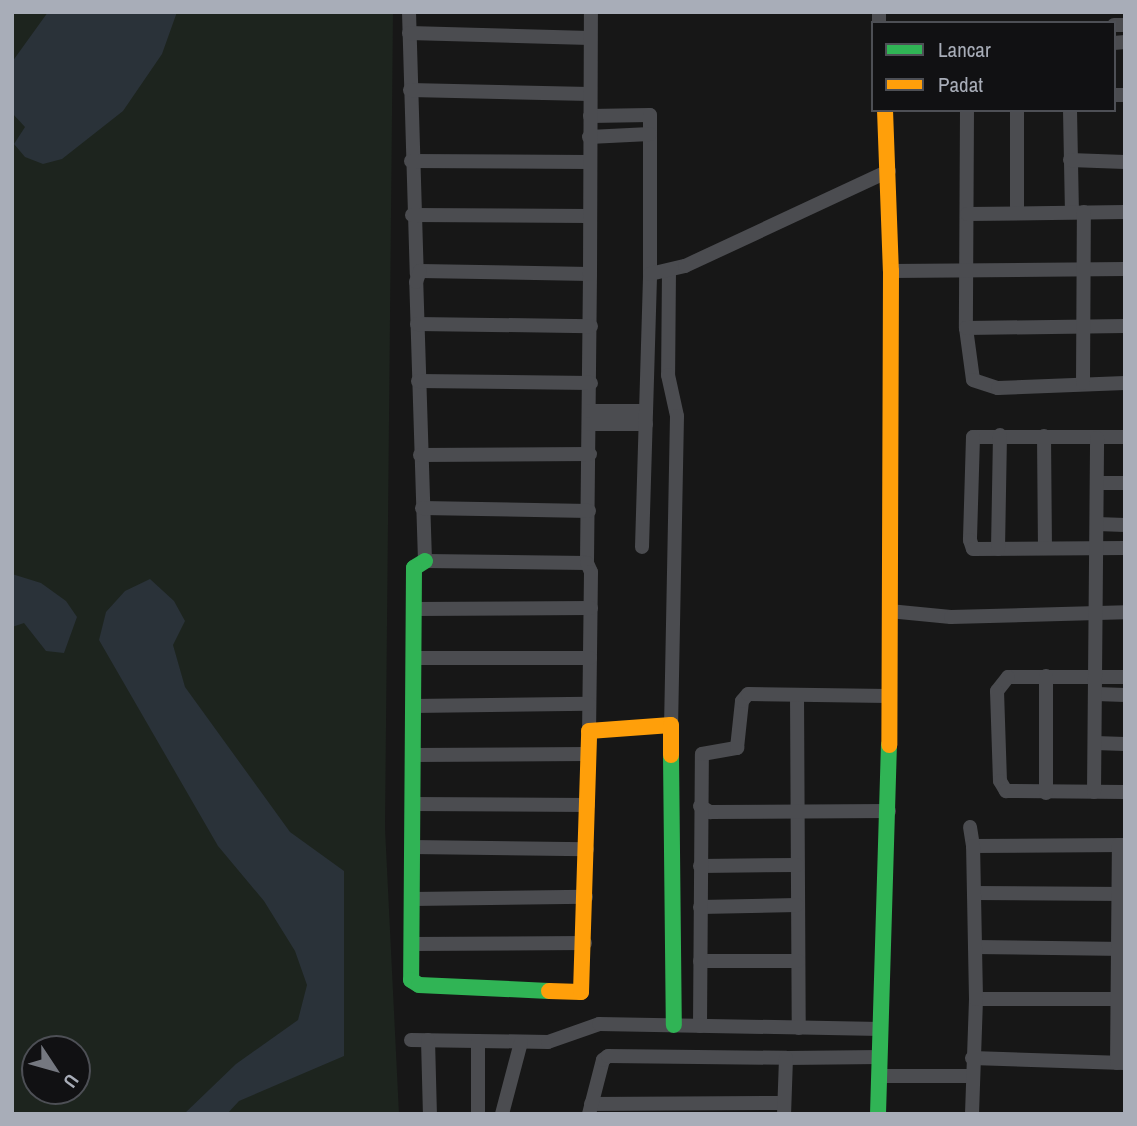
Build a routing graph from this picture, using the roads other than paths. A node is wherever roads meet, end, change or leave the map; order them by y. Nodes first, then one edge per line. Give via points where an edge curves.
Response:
1 (409, 12) edge
2 (591, 12) edge
3 (409, 33) junction
4 (590, 38) junction
5 (410, 90) junction
6 (590, 94) junction
7 (885, 112) edge
8 (967, 112) edge
9 (1017, 112) edge
10 (1070, 112) edge
11 (590, 116) junction
12 (650, 134) junction
13 (589, 137) junction
14 (1070, 160) junction
15 (411, 161) junction
16 (589, 162) junction
17 (1125, 162) edge
18 (889, 172) junction
19 (1017, 212) junction
20 (1078, 212) junction
21 (1125, 212) edge
22 (967, 214) junction
23 (412, 215) junction
24 (588, 216) junction
25 (1086, 269) junction
26 (1125, 269) edge
27 (669, 270) junction
28 (967, 270) junction
29 (891, 271) junction
30 (417, 274) junction
31 (590, 274) junction
32 (650, 274) junction
33 (417, 324) junction
34 (591, 326) junction
35 (1125, 326) edge
36 (1084, 327) junction
37 (966, 328) junction
38 (418, 381) junction
39 (591, 383) junction
40 (1083, 383) junction
41 (1125, 383) edge
42 (590, 417) junction
43 (646, 417) junction
44 (1000, 435) junction
45 (1044, 436) junction
46 (1125, 437) edge
47 (1097, 438) junction
48 (590, 454) junction
49 (420, 455) junction
50 (1097, 483) junction
51 (1125, 483) edge
52 (422, 509) junction
53 (589, 511) junction
54 (1097, 524) junction
55 (1125, 525) edge
56 (642, 547) dead end
57 (1097, 547) junction
58 (1045, 548) junction
59 (1125, 548) edge
60 (998, 549) junction
61 (425, 561) junction
62 (587, 564) junction
63 (414, 608) junction
64 (591, 608) junction
65 (889, 611) junction
66 (1097, 612) junction
67 (1125, 612) edge
68 (413, 658) junction
69 (590, 658) junction
70 (1046, 676) junction
71 (1096, 676) junction
72 (1125, 677) edge
73 (1096, 694) junction
74 (797, 695) junction
75 (1125, 695) edge
76 (888, 696) junction
77 (589, 704) junction
78 (413, 706) junction
79 (671, 725) junction
80 (589, 731) junction
81 (1095, 743) junction
82 (1125, 744) edge
83 (589, 754) junction
84 (413, 755) junction
85 (1094, 792) junction
86 (1125, 792) edge
87 (1046, 793) junction
88 (412, 804) junction
89 (587, 805) junction
90 (700, 806) junction
91 (796, 811) junction
92 (889, 811) junction
93 (970, 827) dead end
94 (1122, 845) edge
95 (973, 846) junction
96 (412, 847) junction
97 (587, 849) junction
98 (797, 865) junction
99 (700, 866) junction
100 (974, 893) junction
101 (1122, 894) edge
102 (586, 897) junction
103 (412, 899) junction
104 (797, 905) junction
105 (700, 907) junction
106 (585, 943) junction
107 (411, 944) junction
108 (975, 947) junction
109 (1123, 949) edge
110 (700, 961) junction
111 (798, 961) junction
112 (976, 999) junction
113 (1122, 999) edge
114 (674, 1025) junction
115 (700, 1026) junction
116 (799, 1028) junction
117 (881, 1030) junction
118 (411, 1040) dead end
119 (428, 1040) junction
120 (478, 1041) junction
121 (522, 1042) junction
122 (880, 1057) junction
123 (786, 1058) junction
124 (972, 1058) junction
125 (1121, 1063) edge
126 (880, 1076) junction
127 (970, 1076) junction
128 (784, 1108) edge
129 (590, 1109) edge
130 (430, 1114) edge
131 (478, 1114) edge
132 (502, 1114) edge
133 (878, 1114) edge
134 (972, 1114) edge

1 - 3 street
2 - 4 street
3 - 4 street
3 - 5 street
4 - 6 street
5 - 6 street
5 - 15 street
6 - 11 street
7 - 18 street
8 - 22 street
9 - 19 street
10 - 14 street
11 - 12 street via 650,115
11 - 13 street
12 - 13 street
12 - 32 street
13 - 16 street
14 - 17 street
14 - 20 street
15 - 16 street
15 - 23 street
16 - 24 street
18 - 27 street via 685,267
18 - 29 street
19 - 20 street
19 - 22 street
20 - 21 street
20 - 25 street
22 - 28 street
23 - 24 street
23 - 30 street
24 - 31 street
25 - 26 street
25 - 28 street
25 - 36 street
27 - 32 street
27 - 79 street via 668,375 677,416
28 - 29 street
28 - 37 street
29 - 65 street
30 - 31 street
30 - 33 street
31 - 34 street
32 - 43 street
33 - 34 street
33 - 38 street
34 - 39 street
35 - 36 street
36 - 37 street
36 - 40 street
37 - 40 street via 969,368 973,380 982,385
38 - 39 street
38 - 49 street
39 - 42 street
40 - 41 street
42 - 43 street
42 - 48 street
43 - 56 street
44 - 45 street
44 - 60 street
44 - 60 street via 973,437 970,447 970,547
45 - 47 street
45 - 58 street
46 - 47 street
47 - 50 street
48 - 49 street
48 - 53 street
49 - 52 street
50 - 51 street
50 - 54 street
52 - 53 street
52 - 61 street
53 - 62 street
54 - 55 street
54 - 57 street
57 - 58 street
57 - 59 street
57 - 66 street
58 - 60 street
61 - 62 street
61 - 63 street via 414,568
62 - 64 street
63 - 64 street
63 - 68 street
64 - 69 street
65 - 66 street via 951,617
65 - 76 street
66 - 67 street
66 - 71 street
68 - 69 street
68 - 78 street
69 - 77 street
70 - 71 street
70 - 87 street
70 - 87 street via 1008,677 997,691 1002,787 1011,794
71 - 72 street
71 - 73 street
73 - 75 street
73 - 81 street
74 - 76 street
74 - 90 street via 745,696 737,748 702,754
74 - 91 street
76 - 92 street
77 - 78 street
77 - 80 street
78 - 84 street
79 - 80 street
79 - 114 street
80 - 83 street
81 - 82 street
81 - 85 street
83 - 84 street
83 - 89 street
84 - 88 street
85 - 86 street
85 - 87 street
88 - 89 street
88 - 96 street
89 - 97 street
90 - 91 street via 710,812
90 - 99 street
91 - 92 street
91 - 98 street
92 - 117 street
93 - 95 street
94 - 95 street
94 - 101 street
95 - 100 street
96 - 97 street
96 - 103 street
97 - 102 street
98 - 99 street
98 - 104 street
99 - 105 street
100 - 101 street
100 - 108 street
101 - 109 street
102 - 103 street
102 - 106 street
103 - 107 street
104 - 105 street
104 - 111 street
105 - 110 street
106 - 107 street
106 - 107 street via 581,992 419,985 411,980
108 - 109 street
108 - 112 street
109 - 113 street
110 - 111 street
110 - 115 street
111 - 116 street
112 - 113 street
112 - 124 street
113 - 125 street
114 - 115 street
114 - 121 street via 598,1024 548,1042
115 - 116 street
116 - 117 street
117 - 122 street
118 - 119 street
119 - 120 street
119 - 130 street
120 - 121 street
120 - 131 street
121 - 132 street
122 - 123 street
122 - 126 street
123 - 128 street
123 - 129 street via 608,1056
124 - 125 street
124 - 127 street
126 - 127 street
126 - 133 street
127 - 134 street
128 - 129 street

